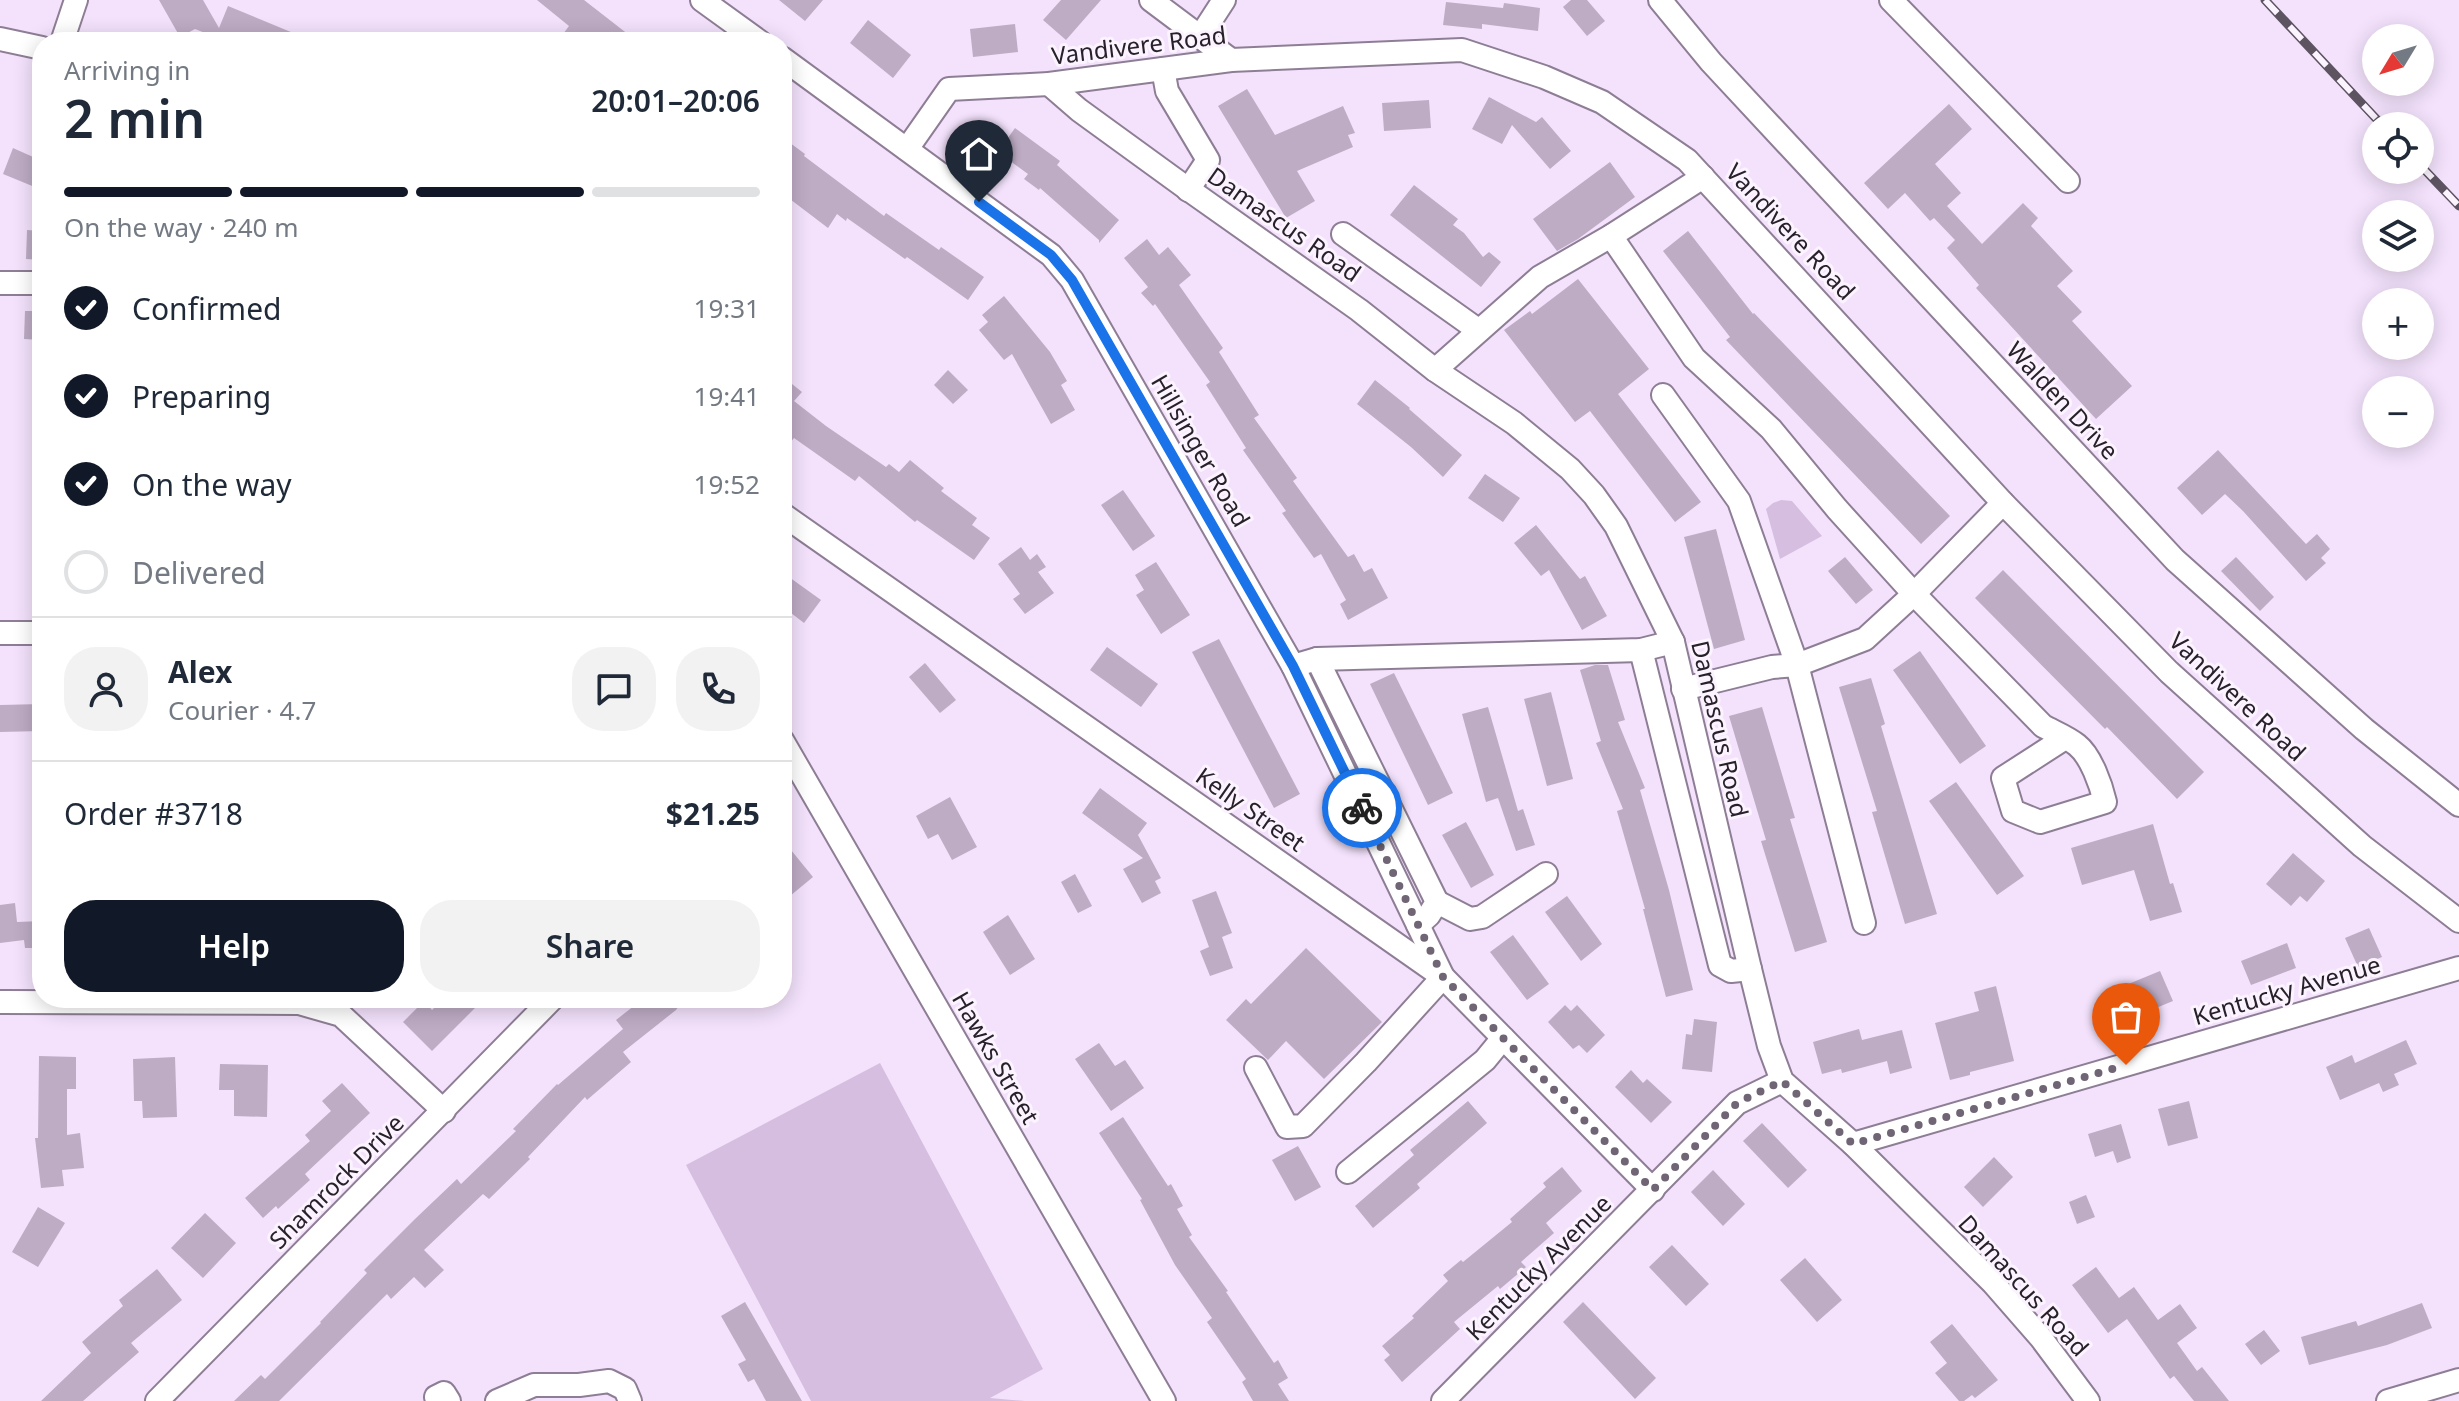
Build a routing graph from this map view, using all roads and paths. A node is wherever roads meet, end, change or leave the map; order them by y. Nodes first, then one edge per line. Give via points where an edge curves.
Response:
1 (76, 0) edge
2 (702, 0) edge
3 (1151, 0) edge
4 (1224, 0) edge
5 (1891, 0) edge
6 (1670, 4) edge
7 (65, 32) edge
8 (746, 32) edge
9 (1200, 37) junction
10 (0, 39) edge
11 (32, 46) edge
12 (1231, 60) junction
13 (792, 65) edge
14 (1163, 69) junction
15 (1049, 84) junction
16 (907, 149) junction
17 (1703, 177) junction
18 (2068, 181) dead end
19 (1188, 190) junction
20 (1343, 234) dead end
21 (1611, 236) junction
22 (0, 283) edge
23 (32, 283) edge
24 (1478, 330) junction
25 (1435, 370) junction
26 (1663, 395) dead end
27 (2003, 503) junction
28 (792, 521) edge
29 (1914, 594) junction
30 (0, 633) edge
31 (32, 633) edge
32 (1673, 642) junction
33 (1641, 650) junction
34 (1317, 659) junction
35 (1797, 665) junction
36 (1293, 666) junction
37 (1683, 689) junction
38 (2065, 738) junction
39 (792, 771) edge
40 (2459, 805) edge
41 (1712, 811) junction
42 (1683, 816) junction
43 (1546, 874) dead end
44 (1437, 902) junction
45 (2459, 921) edge
46 (1864, 923) dead end
47 (1418, 925) junction
48 (2459, 968) edge
49 (1750, 969) junction
50 (1443, 977) junction
51 (0, 1002) edge
52 (32, 1002) edge
53 (316, 1008) edge
54 (543, 1008) edge
55 (1503, 1038) junction
56 (1256, 1068) dead end
57 (1782, 1081) junction
58 (444, 1111) junction
59 (1853, 1144) junction
60 (1348, 1172) dead end
61 (1653, 1190) junction
62 (2459, 1380) edge
63 (496, 1400) edge
64 (157, 1401) edge
65 (630, 1401) edge
66 (1164, 1401) edge
67 (1443, 1401) edge
68 (2088, 1401) edge
69 (2388, 1401) edge

1 - 7 street
2 - 8 street
3 - 9 street
4 - 9 street
5 - 18 street
6 - 40 street, Walden Drive via 1711,62 2175,560 2364,729
9 - 12 street
10 - 11 street
12 - 14 street, Vandivere Road
12 - 17 street, Vandivere Road via 1462,50 1602,102 1687,160
13 - 16 street, Hillsinger Road
14 - 15 street, Vandivere Road
14 - 19 street via 1167,91 1208,160
15 - 16 street, Vandivere Road via 949,89
15 - 19 street, Damascus Road
16 - 36 street, Hillsinger Road via 1051,255 1072,280
17 - 21 street
17 - 27 street, Vandivere Road
19 - 25 street, Damascus Road
20 - 24 street
21 - 24 street via 1540,277
21 - 29 street via 1694,358 1771,429
22 - 23 street
24 - 25 street
25 - 32 street, Damascus Road via 1514,423 1594,495 1616,526
26 - 35 street via 1739,501
27 - 29 street
27 - 45 street, Vandivere Road via 2169,672 2362,846
28 - 50 street, Kelly Street
29 - 35 street via 1865,639
29 - 38 street via 2043,726
30 - 31 street
32 - 33 street
32 - 37 street, Damascus Road
33 - 34 street
33 - 42 street
34 - 36 street
34 - 44 street
35 - 37 street
35 - 46 street
36 - 47 street, Hillsinger Road
37 - 41 street, Damascus Road
38 - 38 street via 2003,778 2013,811 2040,822 2105,802 2100,781 2080,747
39 - 66 street, Hawks Street
41 - 42 street
41 - 49 street, Damascus Road
42 - 49 street via 1720,965 1731,971
43 - 44 street via 1482,917 1470,919
44 - 47 street
47 - 50 street, Hillsinger Road
48 - 59 street, Kentucky Avenue
49 - 57 street, Damascus Road
50 - 55 street, Kelly Street
50 - 56 street via 1303,1126 1287,1127
51 - 52 street
53 - 58 street via 341,1015
54 - 58 street, Shamrock Drive
55 - 60 street via 1485,1060
55 - 61 street, Kelly Street
57 - 59 street, Damascus Road
57 - 61 street, Kentucky Avenue via 1737,1103
58 - 64 street, Shamrock Drive
59 - 68 street, Damascus Road via 1993,1283
61 - 67 street, Kentucky Avenue
62 - 69 street
63 - 65 street via 534,1385 609,1381 625,1389

